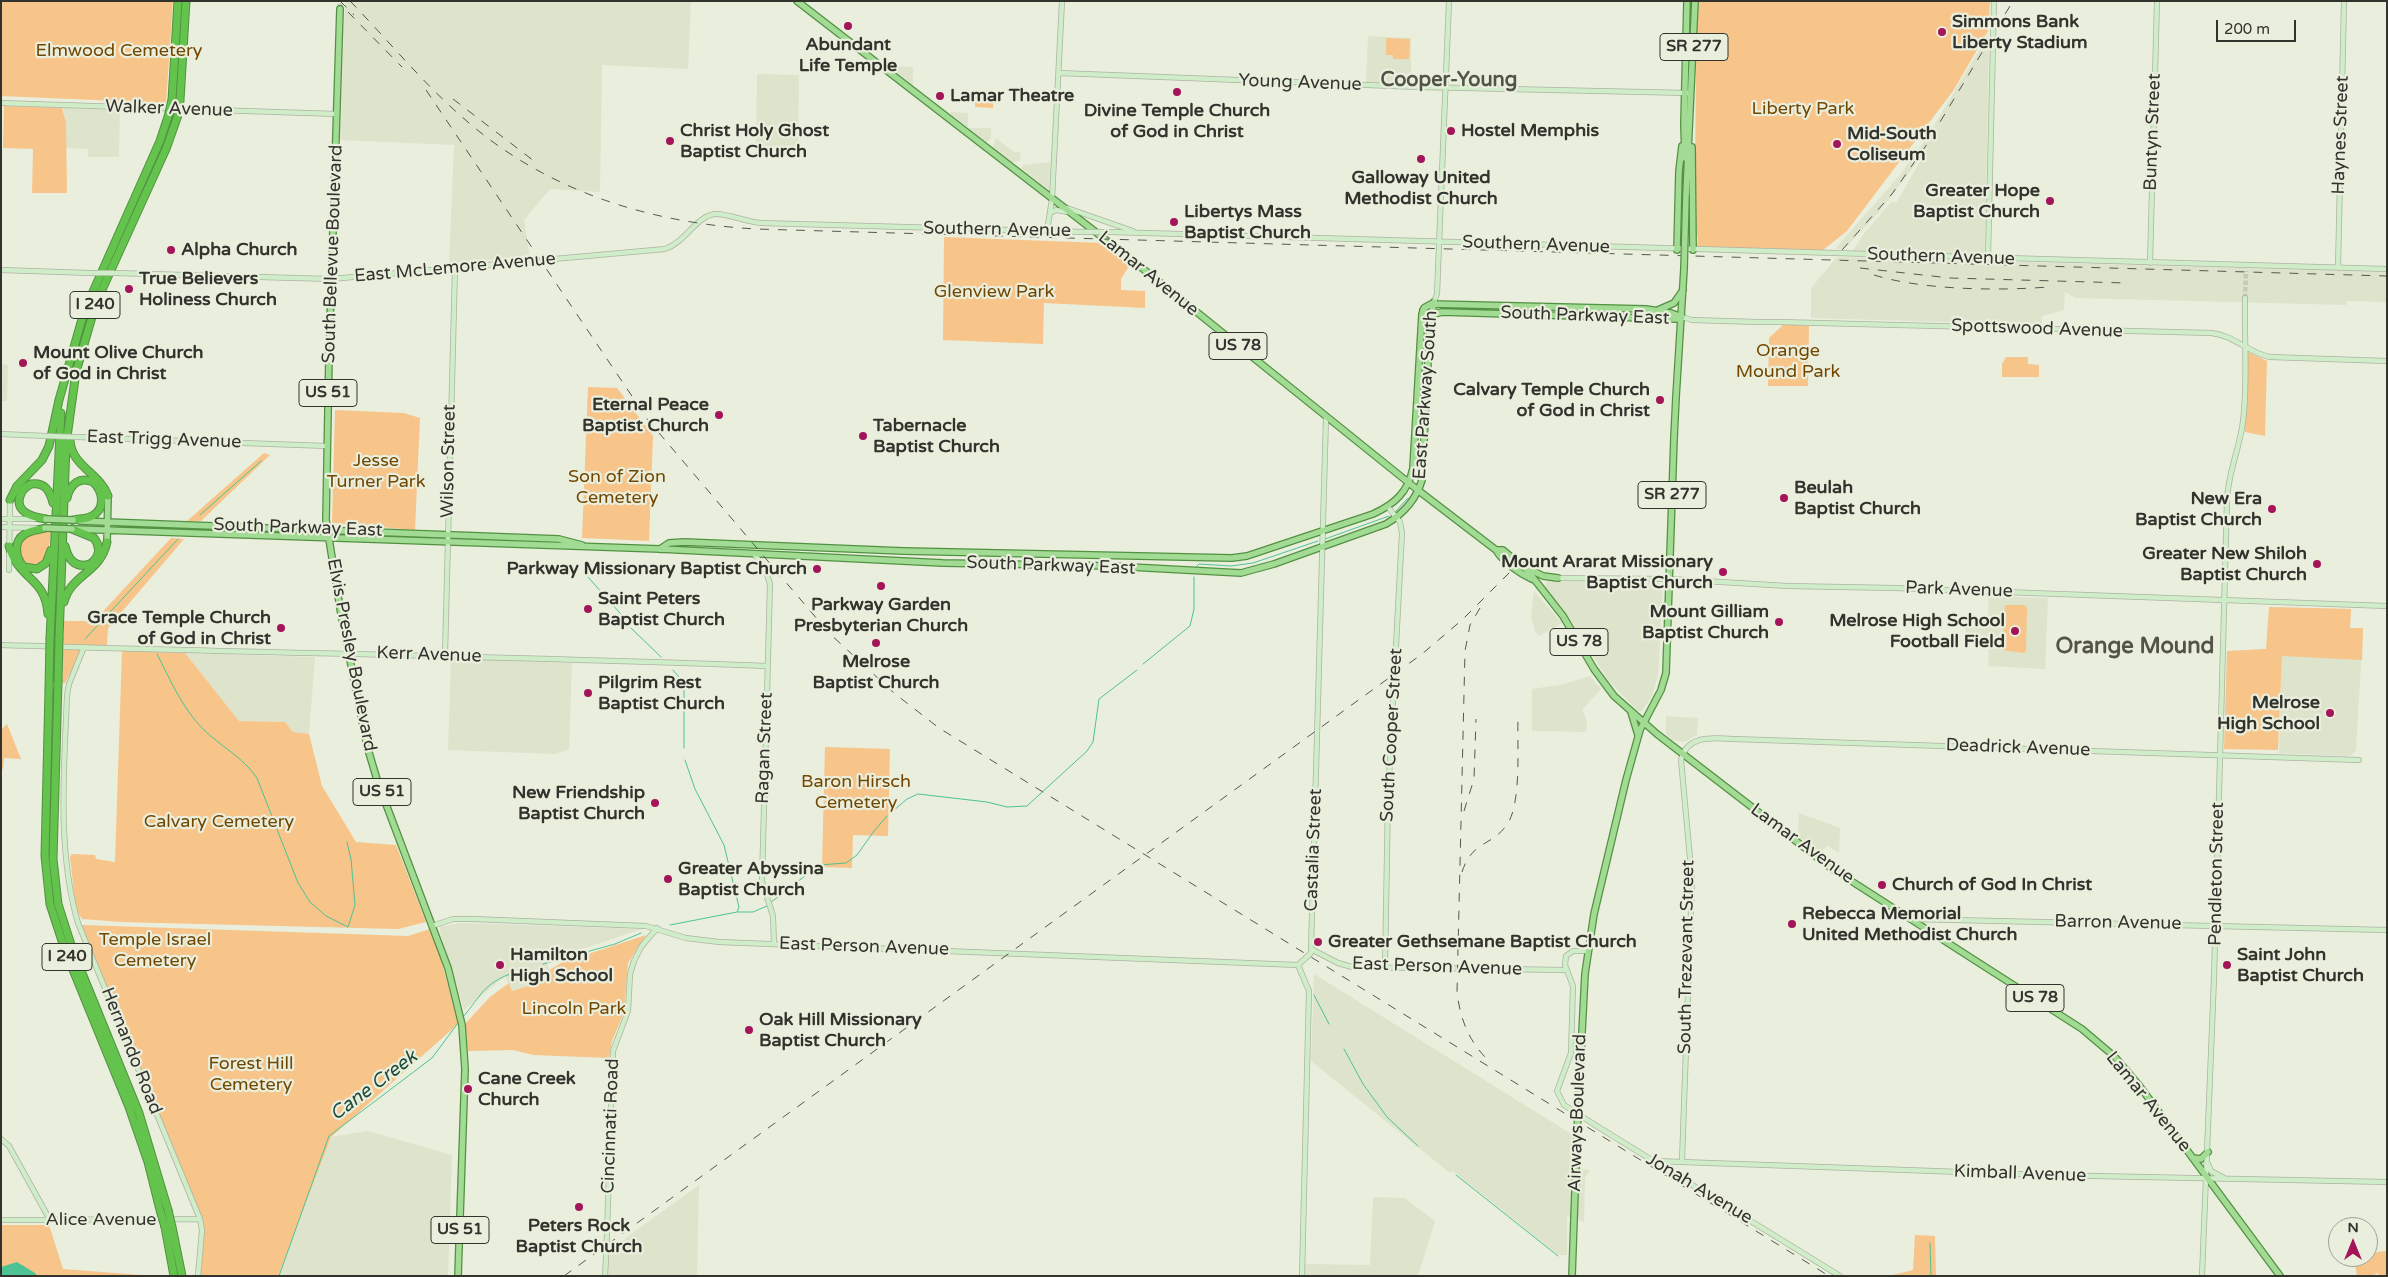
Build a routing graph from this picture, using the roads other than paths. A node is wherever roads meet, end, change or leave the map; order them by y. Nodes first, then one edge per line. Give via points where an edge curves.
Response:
1 (178, 1) edge
2 (186, 1) edge
3 (798, 1) edge
4 (1062, 1) edge
5 (1449, 1) edge
6 (1687, 1) edge
7 (1695, 1) edge
8 (1994, 1) edge
9 (2157, 1) edge
10 (2344, 1) edge
11 (340, 9) tunnel mouth
12 (1059, 73) junction
13 (1444, 86) junction
14 (1688, 93) junction
15 (176, 100) junction
16 (1, 103) edge
17 (337, 114) junction
18 (1691, 119) junction
19 (1684, 124) junction
20 (1686, 193) junction
21 (1052, 199) junction
22 (1064, 208) junction
23 (1050, 213) junction
24 (1072, 213) junction
25 (1049, 219) junction
26 (692, 229) joint
27 (1047, 231) junction
28 (1061, 231) junction
29 (1139, 233) junction
30 (1438, 242) junction
31 (1677, 250) junction
32 (1693, 250) junction
33 (1988, 258) junction
34 (2150, 263) junction
35 (455, 268) junction
36 (2338, 268) junction
37 (2387, 269) edge
38 (1, 270) edge
39 (331, 279) junction
40 (1684, 288) junction
41 (2245, 298) tunnel mouth
42 (1434, 302) junction
43 (1582, 307) junction
44 (1423, 310) junction
45 (1656, 310) junction
46 (1432, 314) junction
47 (1582, 316) junction
48 (1682, 317) junction
49 (2244, 346) junction
50 (2387, 361) edge
51 (66, 379) junction
52 (1326, 416) junction
53 (68, 422) junction
54 (1, 434) edge
55 (327, 446) junction
56 (1409, 482) junction
57 (1405, 490) junction
58 (1419, 491) junction
59 (108, 496) joint
60 (1428, 497) junction
61 (1413, 499) junction
62 (10, 500) joint
63 (65, 505) junction
64 (1388, 508) junction
65 (55, 510) junction
66 (1396, 518) junction
67 (1, 519) edge
68 (10, 519) junction
69 (46, 519) junction
70 (73, 520) junction
71 (108, 522) junction
72 (10, 526) junction
73 (1, 527) edge
74 (45, 528) junction
75 (72, 529) junction
76 (327, 529) junction
77 (108, 530) junction
78 (1322, 531) junction
79 (448, 534) junction
80 (54, 535) junction
81 (63, 536) junction
82 (329, 537) junction
83 (107, 542) joint
84 (448, 542) junction
85 (9, 546) junction
86 (1322, 547) junction
87 (594, 548) junction
88 (660, 549) junction
89 (1496, 550) junction
90 (754, 554) junction
91 (1522, 565) junction
92 (9, 570) dead end
93 (1558, 578) junction
94 (1532, 579) junction
95 (1670, 579) junction
96 (2224, 600) junction
97 (2387, 606) edge
98 (60, 615) junction
99 (50, 638) junction
100 (1, 645) edge
101 (84, 647) junction
102 (348, 653) junction
103 (445, 655) junction
104 (767, 666) junction
105 (1631, 712) junction
106 (1643, 722) junction
107 (1650, 728) junction
108 (1639, 735) junction
109 (1682, 754) junction
110 (2220, 755) junction
111 (2359, 760) dead end
112 (1910, 919) junction
113 (2215, 925) junction
114 (432, 926) junction
115 (657, 928) junction
116 (2387, 930) edge
117 (774, 944) junction
118 (1312, 949) junction
119 (1588, 951) junction
120 (1298, 965) junction
121 (1385, 968) junction
122 (1567, 970) junction
123 (1560, 1099) joint
124 (1, 1139) edge
125 (2208, 1152) junction
126 (2193, 1158) junction
127 (2207, 1160) junction
128 (1654, 1161) junction
129 (1682, 1161) junction
130 (2207, 1179) junction
131 (2227, 1179) junction
132 (2387, 1182) edge
133 (200, 1219) junction
134 (1, 1220) edge
135 (50, 1220) junction
136 (168, 1227) junction
137 (174, 1276) edge
138 (182, 1276) edge
139 (198, 1276) edge
140 (458, 1276) edge
141 (605, 1276) edge
142 (1302, 1276) edge
143 (1572, 1276) edge
144 (1840, 1276) edge
145 (2202, 1276) edge
146 (2280, 1276) edge

1 - 15 highway, I 240
2 - 15 highway, I 240
3 - 21 main road, Lamar Avenue / US 78
4 - 12 street
5 - 13 street
6 - 14 main road, SR 277
7 - 14 main road, SR 277
8 - 33 street
9 - 34 street, Buntyn Street
10 - 36 street, Haynes Street
11 - 17 main road, South Bellevue Boulevard / US 51
12 - 13 street, Young Avenue
12 - 21 street
13 - 14 street, Young Avenue
13 - 30 street
14 - 18 main road, SR 277
14 - 19 main road, SR 277
15 - 51 highway, I 240, bridge via 93,289
15 - 53 highway, I 240, bridge via 176,118 166,149 92,314 76,372
16 - 17 street, Walker Avenue
17 - 39 main road, South Bellevue Boulevard / US 51
18 - 20 main road, SR 277
18 - 32 main road
19 - 20 main road, SR 277
19 - 31 main road
20 - 40 main road, SR 277, bridge
21 - 22 main road, Lamar Avenue / US 78
21 - 23 street
22 - 24 main road, Lamar Avenue / US 78
22 - 29 street
23 - 24 street via 1061,210
23 - 25 street
24 - 52 main road, Lamar Avenue / US 78
25 - 27 street
25 - 28 street via 1054,228
26 - 27 street, Southern Avenue via 701,220 716,214 761,224
26 - 35 street, East McLemore Avenue via 679,243 665,249
27 - 28 street, Southern Avenue
28 - 29 street, Southern Avenue, bridge
29 - 30 street, Southern Avenue
30 - 31 street, Southern Avenue
30 - 42 street
31 - 32 street, Southern Avenue
32 - 33 street, Southern Avenue
33 - 34 street, Southern Avenue
34 - 36 street, Southern Avenue
35 - 39 street, East McLemore Avenue
35 - 79 street, Wilson Street
36 - 37 street, Southern Avenue
38 - 39 street, East McLemore Avenue, bridge
39 - 55 main road, South Bellevue Boulevard / US 51
40 - 45 main road via 1674,303
40 - 48 main road, SR 277
41 - 49 street, Pendleton Street
42 - 43 main road, South Parkway East
42 - 44 main road, East Parkway South
42 - 46 main road, East Parkway South
43 - 45 main road, South Parkway East
43 - 47 main road
44 - 46 main road, South Parkway East via 1425,315
44 - 56 main road, East Parkway South via 1413,468
45 - 48 main road, South Parkway East
46 - 47 main road, South Parkway East
46 - 58 main road, East Parkway South
47 - 48 main road, South Parkway East
48 - 49 street, Spottswood Avenue, bridge via 1758,322 2211,333 2227,336
48 - 95 main road, SR 277, bridge
49 - 50 street, Spottswood Avenue via 2270,357
49 - 96 street, Pendleton Street via 2243,419 2227,500
51 - 62 highway via 48,450 17,486
51 - 65 highway, I 240 via 59,428
52 - 56 main road, Lamar Avenue / US 78
52 - 78 street, Castalia Street
53 - 59 highway via 72,453 101,482
53 - 63 highway, I 240
54 - 55 street, East Trigg Avenue, bridge
55 - 76 main road, South Bellevue Boulevard / US 51
56 - 57 main road, South Parkway East
56 - 58 main road, Lamar Avenue / US 78
57 - 61 main road
57 - 64 main road, South Parkway East
58 - 60 main road, Lamar Avenue / US 78
58 - 61 main road, South Parkway East
59 - 71 main road
60 - 61 main road
60 - 89 main road, Lamar Avenue / US 78
61 - 66 main road, South Parkway East
62 - 68 street
63 - 70 highway via 70,488 77,482 89,480 99,488 102,500 98,511 91,517
63 - 81 highway, I 240
64 - 66 street, South Cooper Street
64 - 78 main road, South Parkway East
65 - 69 highway via 51,494 44,486 33,483 24,488 19,498 21,508 30,516
65 - 80 highway, I 240
66 - 86 main road, South Parkway East
66 - 121 street, South Cooper Street via 1402,526 1402,533 1388,797
67 - 68 street, South Parkway East
68 - 69 street, South Parkway East
68 - 72 street
69 - 70 main road, South Parkway East, bridge
70 - 71 main road, South Parkway East
71 - 76 main road, South Parkway East
71 - 77 main road
72 - 73 street, South Parkway East
72 - 74 street, South Parkway East
72 - 85 street
74 - 75 main road, South Parkway East, bridge
74 - 80 highway via 28,532 19,540 17,555 24,567 35,569 46,563
75 - 77 main road, South Parkway East
75 - 81 highway via 88,533 97,541 99,552 93,562 82,566 72,561 66,553
76 - 79 main road, South Parkway East
76 - 82 main road, Elvis Presley Boulevard / US 51
77 - 82 main road, South Parkway East
77 - 83 main road
78 - 86 street, Castalia Street
78 - 88 main road, South Parkway East via 1232,558 684,542 669,543
79 - 84 street, Wilson Street
79 - 87 main road, South Parkway East via 559,538
80 - 99 highway, I 240
81 - 98 highway, I 240
82 - 84 main road, South Parkway East
82 - 102 main road, Elvis Presley Boulevard / US 51
83 - 98 highway via 100,562 69,588
84 - 87 main road, South Parkway East
84 - 103 street, Wilson Street
85 - 92 street
85 - 99 highway via 16,565 42,589 46,597
86 - 90 main road, South Parkway East via 1241,573
86 - 118 street, Castalia Street
87 - 88 main road, South Parkway East
88 - 90 main road, South Parkway East
89 - 91 main road, Lamar Avenue / US 78 via 1503,550
89 - 94 main road, Lamar Avenue / US 78
90 - 104 street, Ragan Street via 765,568 770,584
91 - 93 main road via 1538,574
91 - 94 main road, Lamar Avenue / US 78
93 - 94 street, Park Avenue
93 - 95 street, Park Avenue
94 - 105 main road, Lamar Avenue / US 78 via 1563,616 1614,696
95 - 96 street, Park Avenue via 1788,586
95 - 106 main road, SR 277 via 1666,673 1661,690
96 - 97 street, Park Avenue
96 - 110 street, Pendleton Street
98 - 136 highway, I 240, bridge via 53,859 58,904 135,1101 157,1167 168,1210
99 - 136 highway, I 240, bridge via 45,856 50,904 65,950 129,1107
100 - 101 street, Kerr Avenue
101 - 102 street, Kerr Avenue
101 - 133 street, Hernando Road via 69,684 66,706 63,803 75,911
102 - 103 street, Kerr Avenue
102 - 114 main road, Elvis Presley Boulevard / US 51 via 371,759
103 - 104 street, Kerr Avenue
104 - 117 street, Ragan Street via 762,881 775,928
105 - 106 main road, Lamar Avenue / US 78
105 - 108 main road
106 - 107 main road, Lamar Avenue / US 78
106 - 108 main road, Airways Boulevard
107 - 108 main road
107 - 109 main road, Lamar Avenue / US 78
108 - 119 main road, Airways Boulevard via 1594,914
109 - 110 street, Deadrick Avenue via 1693,742 1704,738
109 - 112 main road, Lamar Avenue / US 78 via 1819,859
109 - 129 street, South Trezevant Street via 1692,880
110 - 111 street, Deadrick Avenue
110 - 113 street, Pendleton Street
112 - 113 street, Barron Avenue
112 - 126 main road, Lamar Avenue / US 78 via 2096,1039 2138,1084
113 - 116 street, Barron Avenue
113 - 125 street, Pendleton Street
114 - 115 street, East Person Avenue via 453,919 473,919
114 - 140 main road, Elvis Presley Boulevard / US 51 via 448,968 462,1026 465,1069
115 - 117 street, East Person Avenue via 686,938
115 - 141 street, Cincinnati Road, bridge via 634,961 628,1011 613,1051
117 - 120 street, East Person Avenue
118 - 120 street
118 - 121 street, East Person Avenue via 1352,967
119 - 122 street via 1568,954 1565,959
119 - 143 main road, Airways Boulevard, bridge via 1581,1030
120 - 142 street via 1309,991
121 - 122 street, East Person Avenue
122 - 123 street, Airways Boulevard via 1573,986 1571,1053 1559,1082 1557,1091
123 - 128 street, Jonah Avenue via 1564,1105
124 - 135 street via 9,1146
125 - 126 main road via 2201,1159
125 - 127 street, Pendleton Street
126 - 130 main road, Lamar Avenue / US 78
127 - 130 street, Pendleton Street
127 - 131 street via 2214,1173
128 - 129 street, Kimball Avenue
128 - 144 street, Jonah Avenue
129 - 130 street, Kimball Avenue
130 - 131 street, Kimball Avenue
130 - 145 street, Pendleton Street via 2204,1187
130 - 146 main road, Lamar Avenue / US 78
131 - 132 street, Kimball Avenue
133 - 135 street, Alice Avenue
133 - 139 street, Hernando Road
134 - 135 street, Alice Avenue
136 - 137 highway, I 240
136 - 138 highway, I 240

